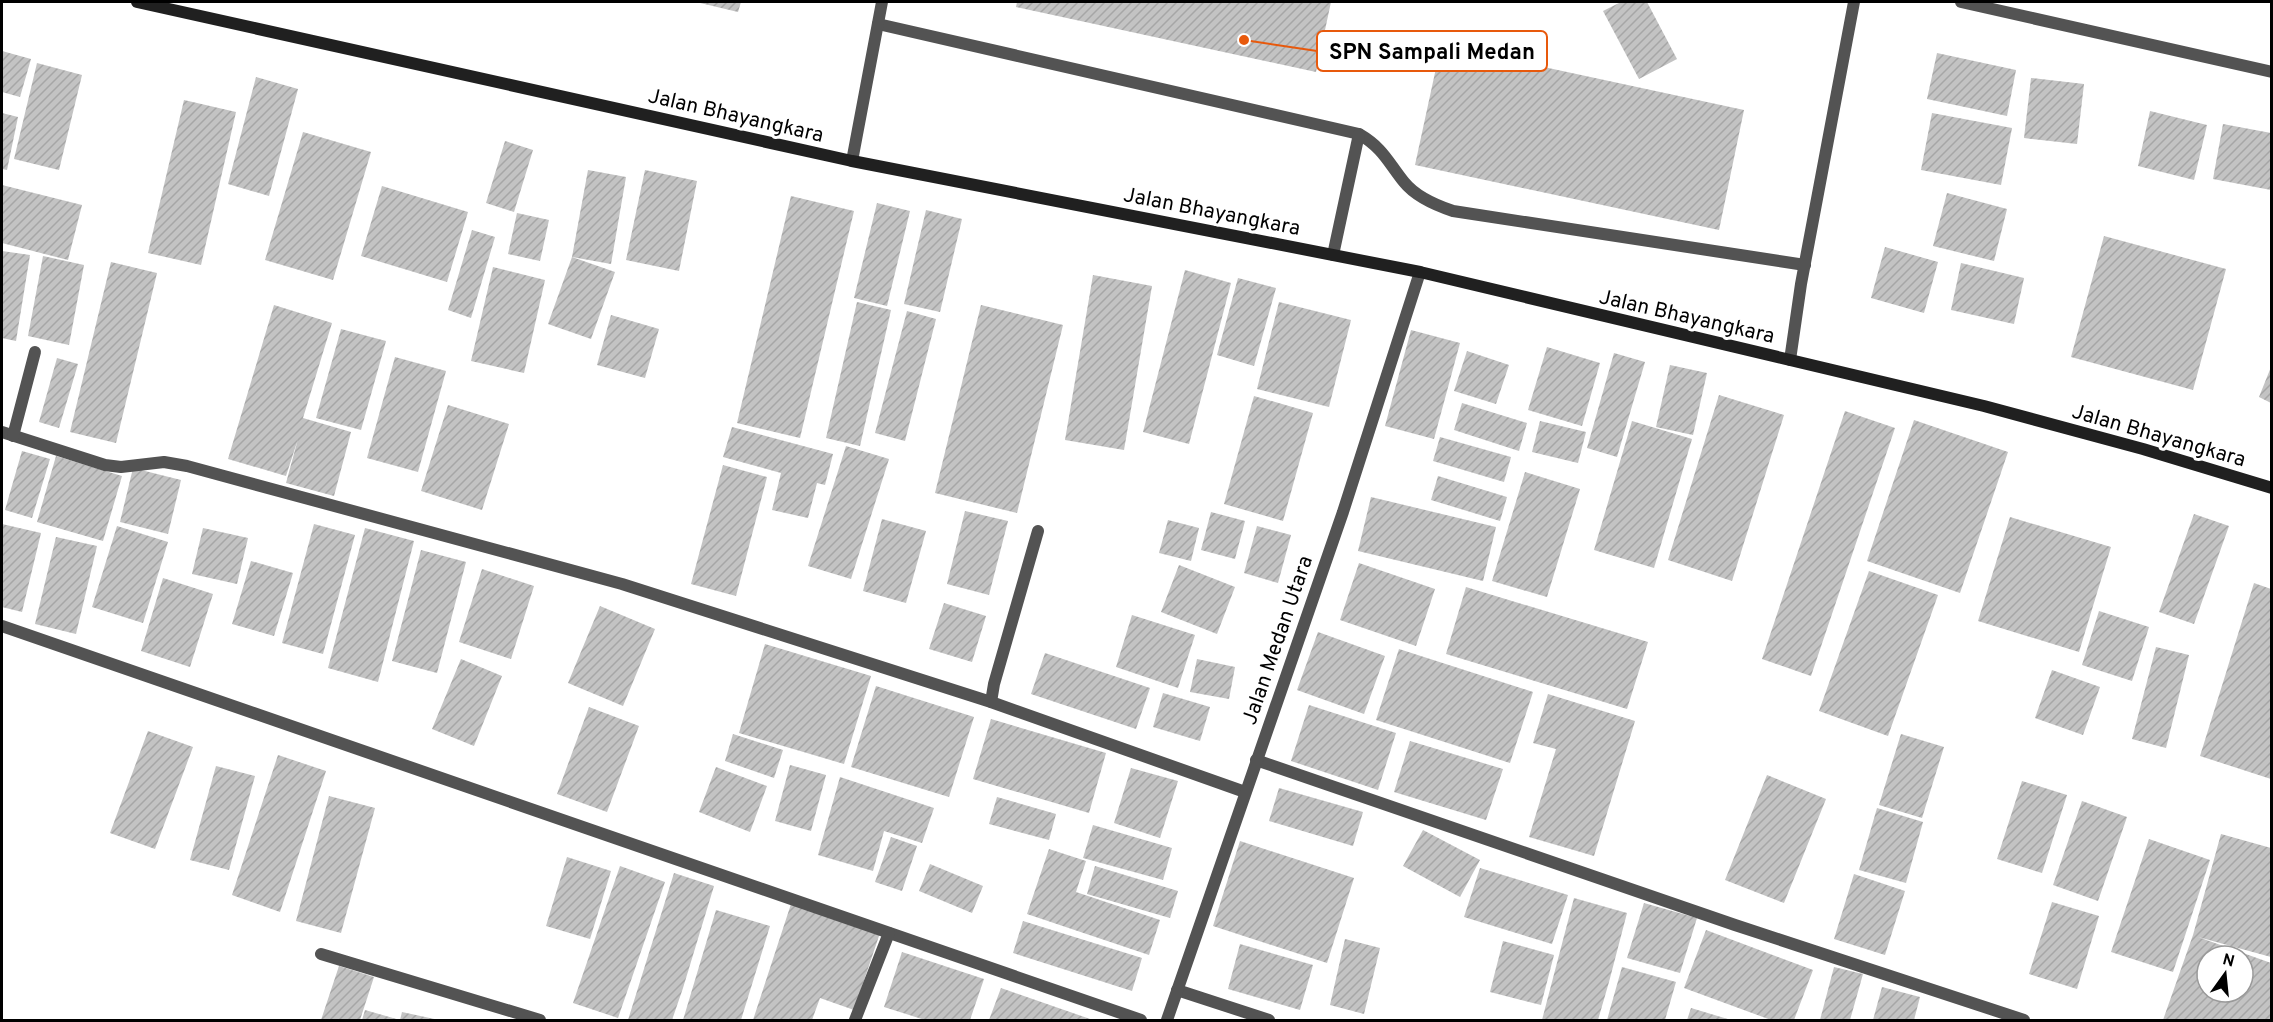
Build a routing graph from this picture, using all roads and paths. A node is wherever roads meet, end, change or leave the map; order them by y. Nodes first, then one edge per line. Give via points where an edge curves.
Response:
1 (137, 2) edge
2 (882, 2) edge
3 (1854, 2) edge
4 (1961, 2) edge
5 (878, 24) junction
6 (2271, 72) edge
7 (1359, 134) junction
8 (852, 161) junction
9 (1333, 255) junction
10 (1805, 265) junction
11 (1420, 272) junction
12 (35, 352) dead end
13 (1790, 360) junction
14 (7, 434) edge
15 (2271, 488) edge
16 (1038, 531) dead end
17 (2, 626) edge
18 (991, 702) junction
19 (1256, 760) junction
20 (1245, 792) junction
21 (889, 933) junction
22 (321, 954) dead end
23 (1177, 990) junction
24 (540, 1020) edge
25 (855, 1020) edge
26 (1141, 1020) edge
27 (1167, 1020) edge
28 (1269, 1020) edge
29 (2024, 1020) edge

1 - 8 main road, Jalan Bhayangkara
2 - 5 street
3 - 10 street
4 - 6 street
5 - 7 street
5 - 8 street
7 - 9 street
7 - 10 street via 1382,151 1416,193 1453,211
8 - 9 main road, Jalan Bhayangkara
9 - 11 main road, Jalan Bhayangkara
10 - 13 street
11 - 13 main road, Jalan Bhayangkara
11 - 19 street, Jalan Medan Utara
12 - 14 street
13 - 15 main road, Jalan Bhayangkara via 1984,406
14 - 18 street via 105,465 164,462 187,466 622,584
16 - 18 street
17 - 21 street
18 - 20 street
19 - 20 street, Jalan Medan Utara
19 - 29 street
20 - 23 street, Jalan Medan Utara
21 - 25 street
21 - 26 street
22 - 24 street
23 - 27 street, Jalan Medan Utara
23 - 28 street

